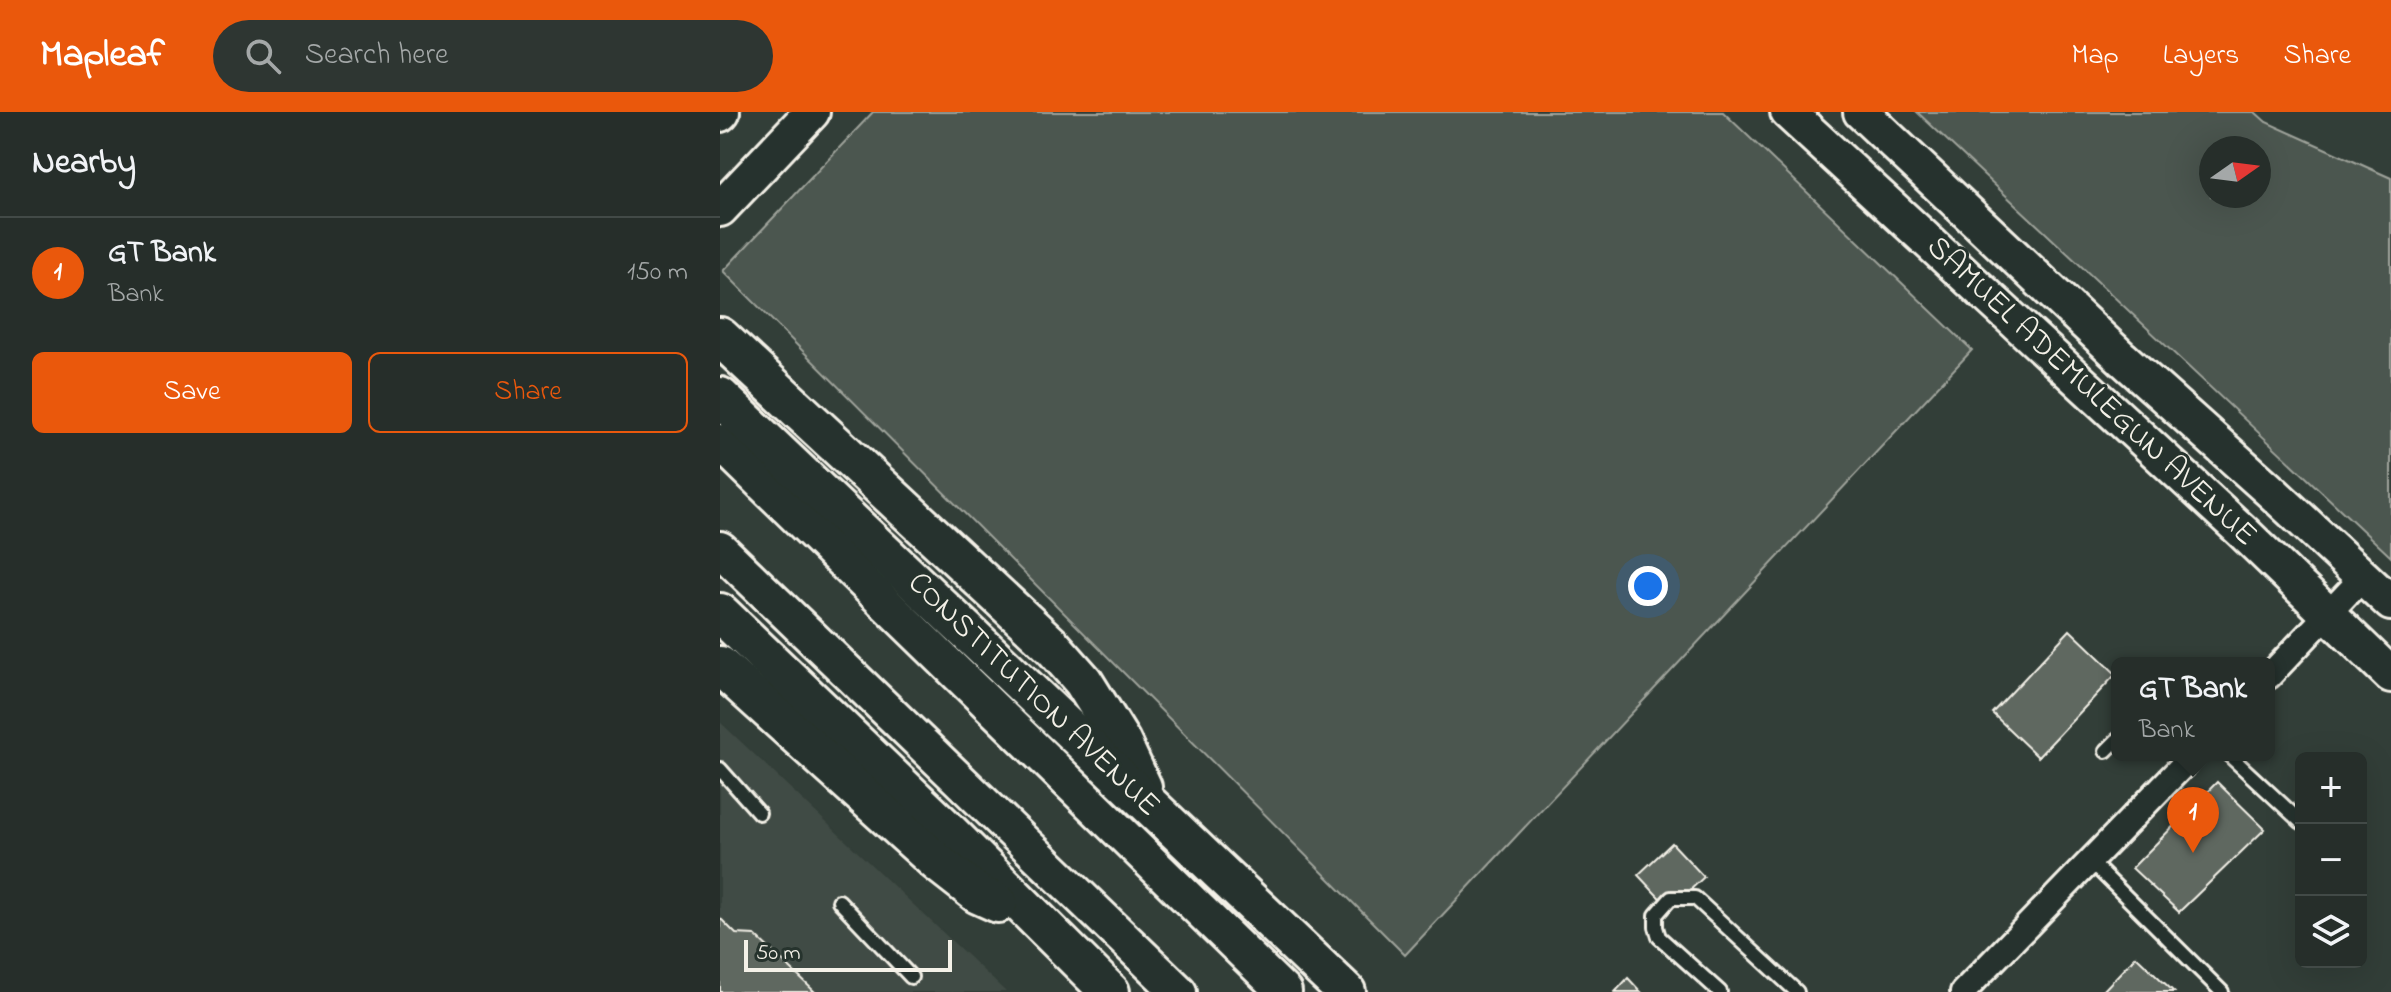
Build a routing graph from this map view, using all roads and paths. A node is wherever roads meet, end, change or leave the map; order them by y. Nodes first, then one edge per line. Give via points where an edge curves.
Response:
1 (812, 112) edge
2 (1788, 112) edge
3 (1861, 112) edge
4 (720, 209) edge
5 (720, 337) edge
6 (720, 397) edge
7 (720, 442) edge
8 (720, 549) edge
9 (2363, 577) junction
10 (2391, 603) edge
11 (720, 613) edge
12 (2329, 614) junction
13 (720, 666) edge
14 (2275, 670) edge
15 (2391, 675) edge
16 (1041, 727) junction
17 (2111, 746) edge
18 (2106, 751) dead end
19 (2187, 761) edge
20 (2235, 761) edge
21 (720, 769) edge
22 (1151, 807) junction
23 (759, 813) dead end
24 (2295, 816) edge
25 (931, 836) junction
26 (2090, 861) junction
27 (839, 901) dead end
28 (911, 977) dead end
29 (1110, 992) edge
30 (1179, 992) edge
31 (1284, 992) edge
32 (1346, 992) edge
33 (1720, 992) edge
34 (1797, 992) edge
35 (1963, 992) edge
36 (2222, 992) edge

1 - 4 main road
2 - 12 main road, SAMUEL ADEMULEGUN AVENUE
3 - 9 main road, SAMUEL ADEMULEGUN AVENUE
5 - 22 main road via 1053,647 1083,681 1121,742
6 - 16 main road, CONSTITUTION AVENUE
7 - 16 main road, CONSTITUTION AVENUE
8 - 30 main road
9 - 10 main road, SAMUEL ADEMULEGUN AVENUE
9 - 12 street
11 - 25 main road
12 - 14 street
12 - 15 main road, SAMUEL ADEMULEGUN AVENUE
13 - 25 main road
16 - 22 main road, CONSTITUTION AVENUE
16 - 31 main road, CONSTITUTION AVENUE
17 - 18 lane
19 - 26 street
20 - 24 lane
21 - 23 lane
22 - 32 main road, CONSTITUTION AVENUE
25 - 29 main road via 1037,920
26 - 35 street
26 - 36 lane
27 - 28 lane
33 - 34 lane via 1659,937 1656,915 1671,898 1695,898

